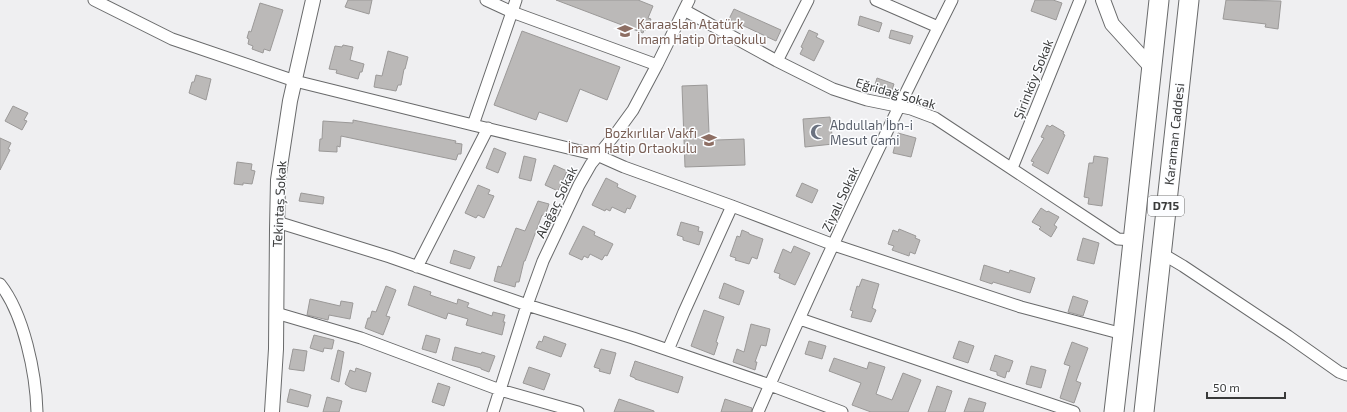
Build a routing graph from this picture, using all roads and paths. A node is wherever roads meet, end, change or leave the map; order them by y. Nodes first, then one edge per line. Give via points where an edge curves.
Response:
1 (94, 0) edge
2 (313, 0) edge
3 (486, 0) edge
4 (516, 0) edge
5 (689, 0) edge
6 (808, 0) edge
7 (876, 0) edge
8 (952, 0) edge
9 (1080, 0) edge
10 (1103, 0) edge
11 (1159, 0) edge
12 (1189, 0) edge
13 (684, 10) junction
14 (512, 12) junction
15 (938, 27) junction
16 (777, 61) junction
17 (657, 66) junction
18 (1151, 66) junction
19 (295, 82) junction
20 (899, 106) junction
21 (473, 125) junction
22 (488, 128) junction
23 (597, 155) junction
24 (1012, 168) junction
25 (732, 206) junction
26 (277, 222) junction
27 (1133, 240) junction
28 (834, 245) junction
29 (1161, 254) junction
30 (417, 267) junction
31 (0, 284) edge
32 (527, 305) junction
33 (276, 313) junction
34 (800, 319) junction
35 (1123, 334) junction
36 (668, 350) junction
37 (1347, 375) edge
38 (770, 385) junction
39 (500, 390) junction
40 (839, 411) edge
41 (37, 412) edge
42 (272, 412) edge
43 (492, 412) edge
44 (578, 412) edge
45 (758, 412) edge
46 (1074, 412) edge
47 (1114, 412) edge
48 (1144, 412) edge

1 - 19 street via 172,39
2 - 19 street, Tekintaş Sokak
3 - 14 street
4 - 14 street
5 - 13 street, Alağaç Sokak
6 - 16 street
7 - 15 street
8 - 15 street, Ziyalı Sokak
9 - 24 street, Şirinköy Sokak
10 - 18 street via 1112,24
11 - 18 highway, D715
12 - 29 highway, Karaman Caddesi / D715
13 - 16 street, Eğridağ Sokak
13 - 17 street, Alağaç Sokak
14 - 17 street
14 - 21 street
15 - 20 street, Ziyalı Sokak
16 - 20 street, Eğridağ Sokak via 833,89 867,100
17 - 23 street, Alağaç Sokak via 633,110 618,132
18 - 27 highway, D715
19 - 21 street
19 - 26 street, Tekintaş Sokak via 278,180
20 - 24 street, Eğridağ Sokak via 935,118
20 - 28 street, Ziyalı Sokak
21 - 22 street
22 - 23 street
22 - 30 street
23 - 25 street
23 - 32 street, Alağaç Sokak via 584,174 543,261
24 - 27 street, Eğridağ Sokak via 1118,238
25 - 28 street
25 - 36 street
26 - 30 street
26 - 33 street, Tekintaş Sokak
27 - 35 highway, D715
28 - 34 street, Ziyalı Sokak
28 - 35 street via 1021,307
29 - 37 street
29 - 48 highway, Karaman Caddesi / D715
30 - 32 street
31 - 41 street via 16,310 27,346
32 - 36 street
32 - 39 street, Alağaç Sokak
33 - 39 street via 361,338
33 - 42 street, Tekintaş Sokak
34 - 38 street, Ziyalı Sokak
34 - 46 street
35 - 47 highway, D715
36 - 38 street
38 - 40 street
38 - 45 street, Ziyalı Sokak
39 - 43 street, Alağaç Sokak
39 - 44 street

